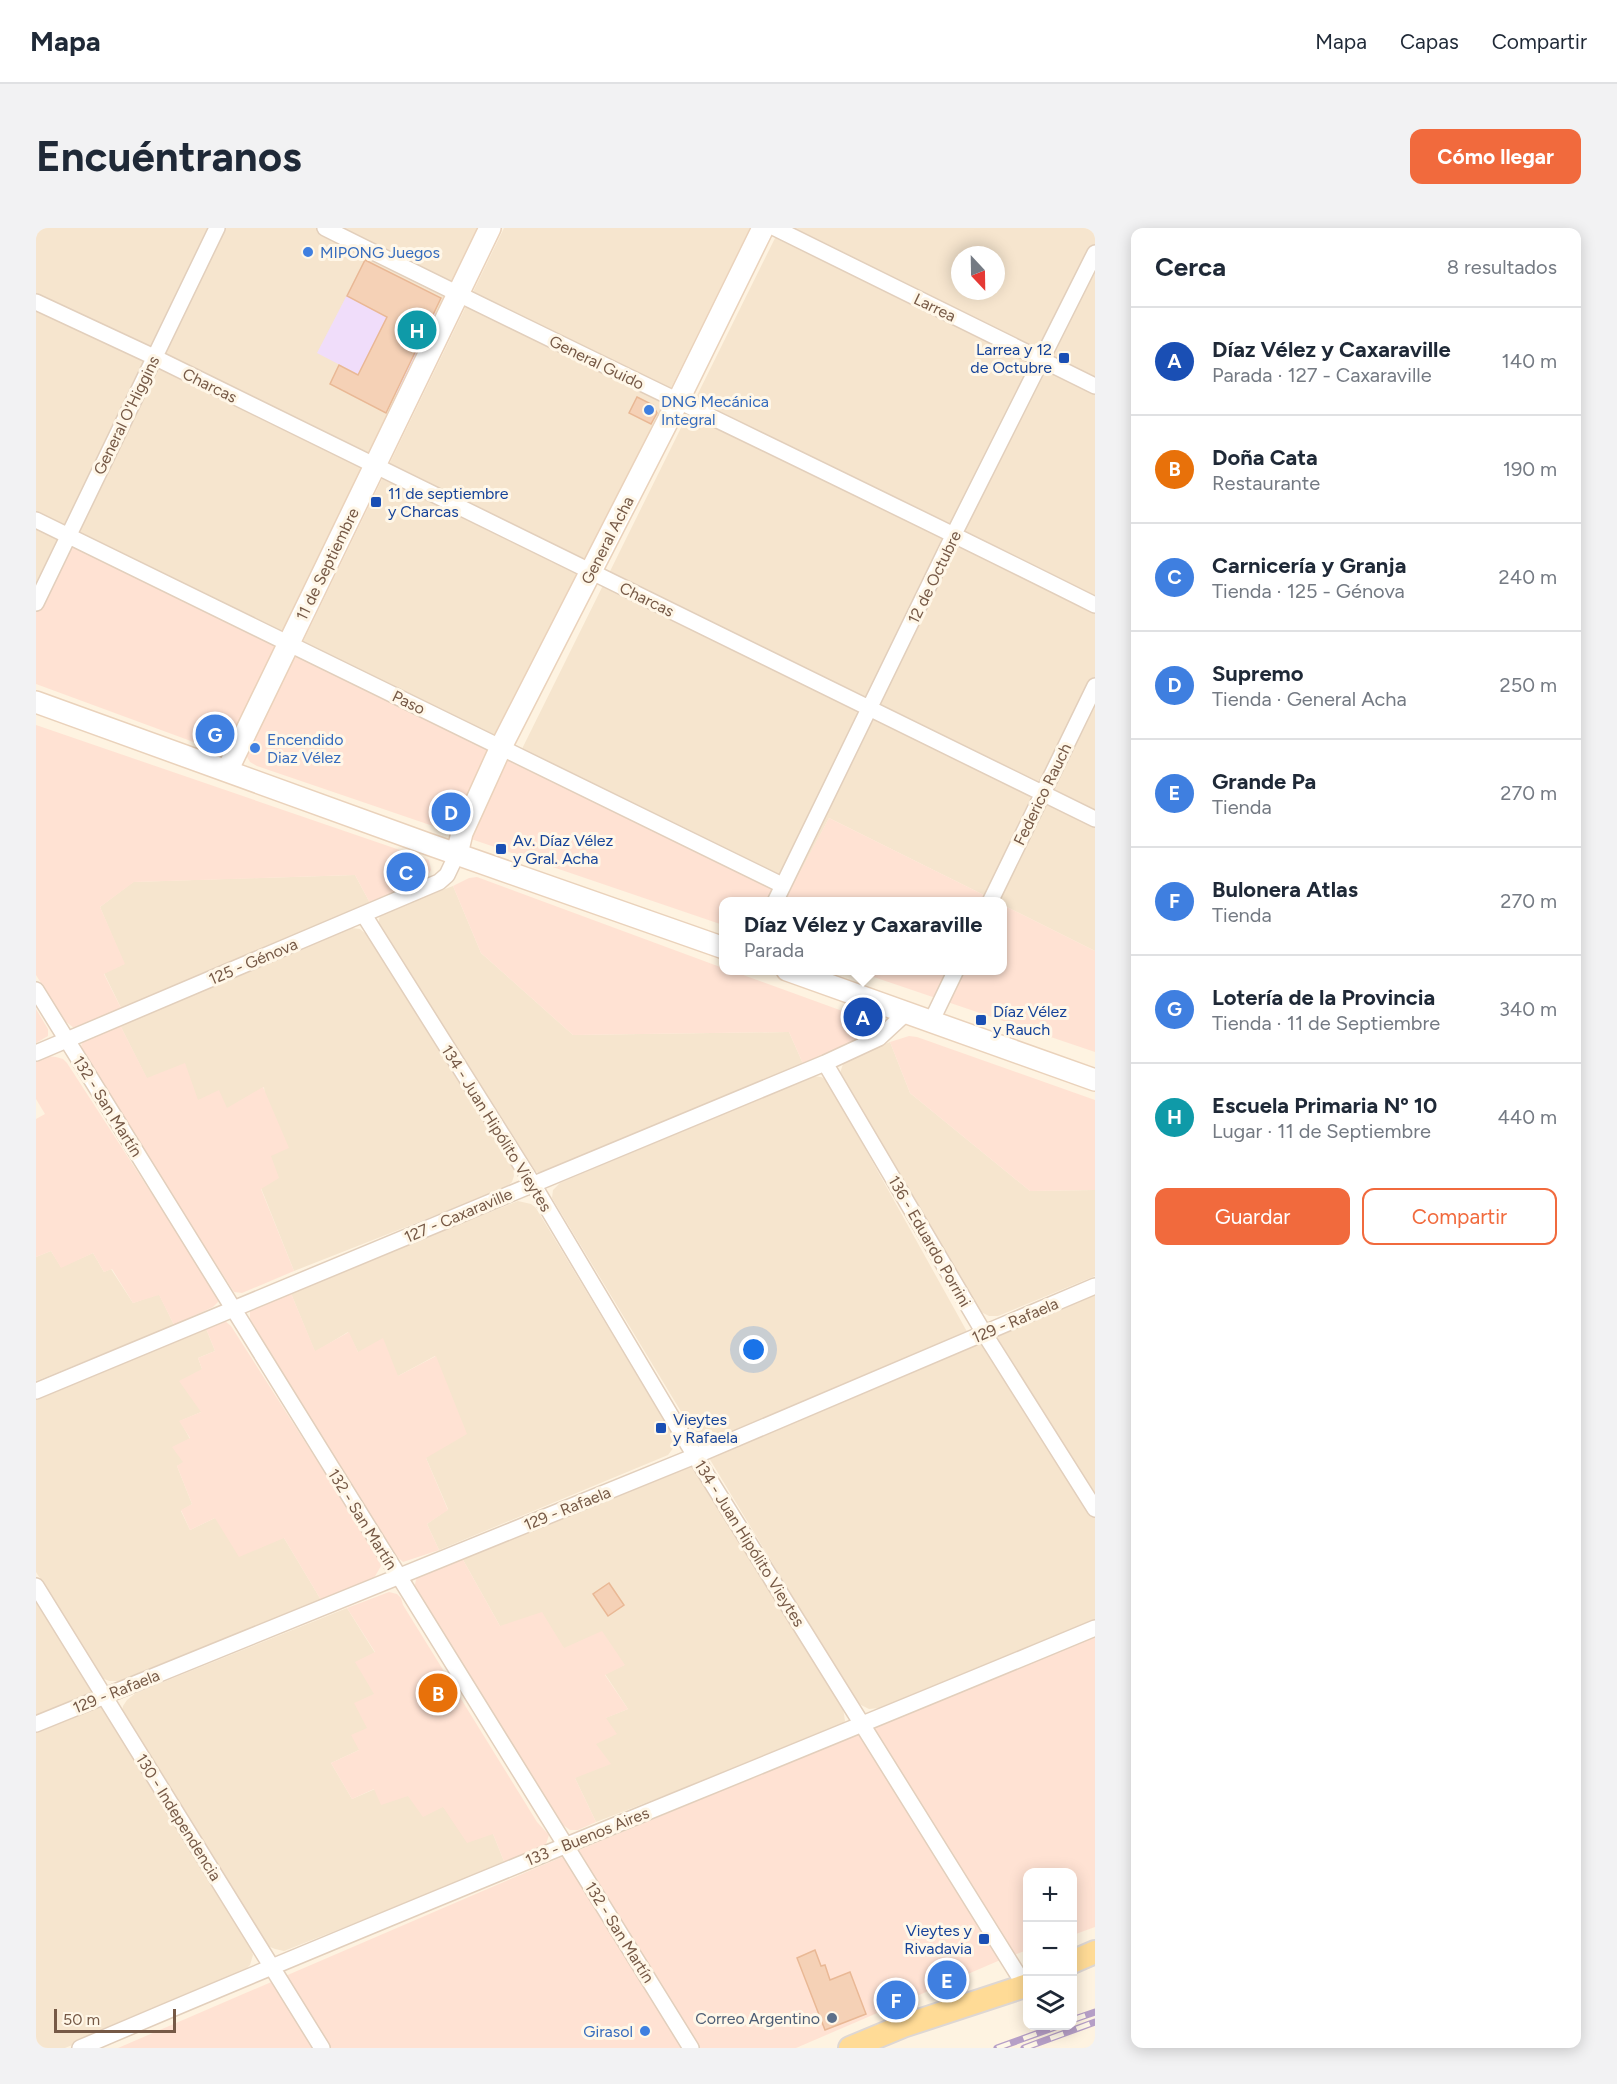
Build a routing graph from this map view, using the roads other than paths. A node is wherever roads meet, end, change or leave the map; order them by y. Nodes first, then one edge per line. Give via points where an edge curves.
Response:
1 (217, 228) edge
2 (325, 228) edge
3 (490, 228) edge
4 (763, 228) edge
5 (775, 228) edge
6 (1095, 253) edge
7 (458, 295) junction
8 (36, 302) edge
9 (154, 357) junction
10 (1041, 360) junction
11 (1095, 386) edge
12 (678, 401) junction
13 (375, 466) junction
14 (36, 520) edge
15 (954, 534) junction
16 (69, 536) junction
17 (590, 572) junction
18 (36, 603) edge
19 (1095, 605) edge
20 (289, 644) junction
21 (1095, 686) edge
22 (36, 702) edge
23 (870, 708) junction
24 (501, 747) junction
25 (227, 771) junction
26 (1043, 793) junction
27 (1095, 819) edge
28 (457, 854) junction
29 (782, 885) junction
30 (777, 897) edge
31 (992, 897) edge
32 (364, 915) junction
33 (719, 947) edge
34 (801, 975) edge
35 (954, 975) edge
36 (36, 990) edge
37 (906, 1013) junction
38 (931, 1022) junction
39 (67, 1040) junction
40 (36, 1053) edge
41 (825, 1063) junction
42 (1095, 1080) edge
43 (533, 1184) junction
44 (1095, 1286) edge
45 (234, 1308) junction
46 (984, 1333) junction
47 (36, 1391) edge
48 (695, 1456) junction
49 (1095, 1509) edge
50 (399, 1577) junction
51 (36, 1586) edge
52 (1095, 1628) edge
53 (104, 1695) junction
54 (36, 1724) edge
55 (862, 1725) junction
56 (566, 1844) junction
57 (1095, 1952) edge
58 (1077, 1960) edge
59 (271, 1966) junction
60 (1095, 1970) edge
61 (1077, 1974) edge
62 (1023, 1979) edge
63 (1023, 1986) edge
64 (80, 2048) edge
65 (322, 2048) edge
66 (691, 2048) edge
67 (850, 2048) edge

1 - 9 street, General O'Higgins
2 - 7 street, General Guido
3 - 7 street, 11 de Septiembre
4 - 12 street, General Acha
5 - 10 street, Larrea
6 - 10 street, 12 de Octubre
7 - 12 street, General Guido
7 - 13 street, 11 de Septiembre
8 - 9 street, Charcas
9 - 13 street, Charcas
9 - 16 street, General O'Higgins
10 - 11 street, Larrea
10 - 15 street, 12 de Octubre
12 - 15 street, General Guido
12 - 17 street, General Acha
13 - 17 street, Charcas
13 - 20 street, 11 de Septiembre
14 - 16 street, Paso
15 - 19 street, General Guido
15 - 23 street, 12 de Octubre
16 - 18 street, General O'Higgins
16 - 20 street, Paso
17 - 23 street, Charcas
17 - 24 street, General Acha
20 - 24 street, Paso
20 - 25 street, 11 de Septiembre
21 - 26 street, Federico Rauch
22 - 25 street
23 - 26 street, Charcas
23 - 29 street, 12 de Octubre
24 - 28 street, General Acha via 462,833
24 - 29 street, Paso
25 - 28 street
26 - 27 street, Charcas
26 - 31 street, Federico Rauch
28 - 32 street, 125 - Génova via 439,882
28 - 33 street
29 - 30 street, 12 de Octubre
32 - 39 street, 125 - Génova
32 - 43 street, 134 - Juan Hipólito Vieytes
34 - 37 street
35 - 38 street
36 - 39 street, 132 - San Martín
37 - 38 street
37 - 41 street, 127 - Caxaraville via 879,1038
38 - 42 street
39 - 40 street, 125 - Génova
39 - 45 street, 132 - San Martín
41 - 43 street, 127 - Caxaraville
41 - 46 street, 136 - Eduardo Porrini
43 - 45 street, 127 - Caxaraville
43 - 48 street, 134 - Juan Hipólito Vieytes
44 - 46 street, 129 - Rafaela
45 - 47 street, 127 - Caxaraville
45 - 50 street, 132 - San Martín
46 - 48 street, 129 - Rafaela
46 - 49 street, 136 - Eduardo Porrini
48 - 50 street, 129 - Rafaela
48 - 55 street, 134 - Juan Hipólito Vieytes
50 - 53 street, 129 - Rafaela
50 - 56 street, 132 - San Martín
51 - 53 street, 130 - Independencia
52 - 55 street, 133 - Buenos Aires
53 - 54 street, 129 - Rafaela
53 - 59 street, 130 - Independencia
55 - 56 street, 133 - Buenos Aires
55 - 62 street, 134 - Juan Hipólito Vieytes
56 - 59 street, 133 - Buenos Aires
56 - 66 street, 132 - San Martín
57 - 58 main road
59 - 64 street, 133 - Buenos Aires
59 - 65 street, 130 - Independencia
60 - 61 main road
63 - 67 main road

